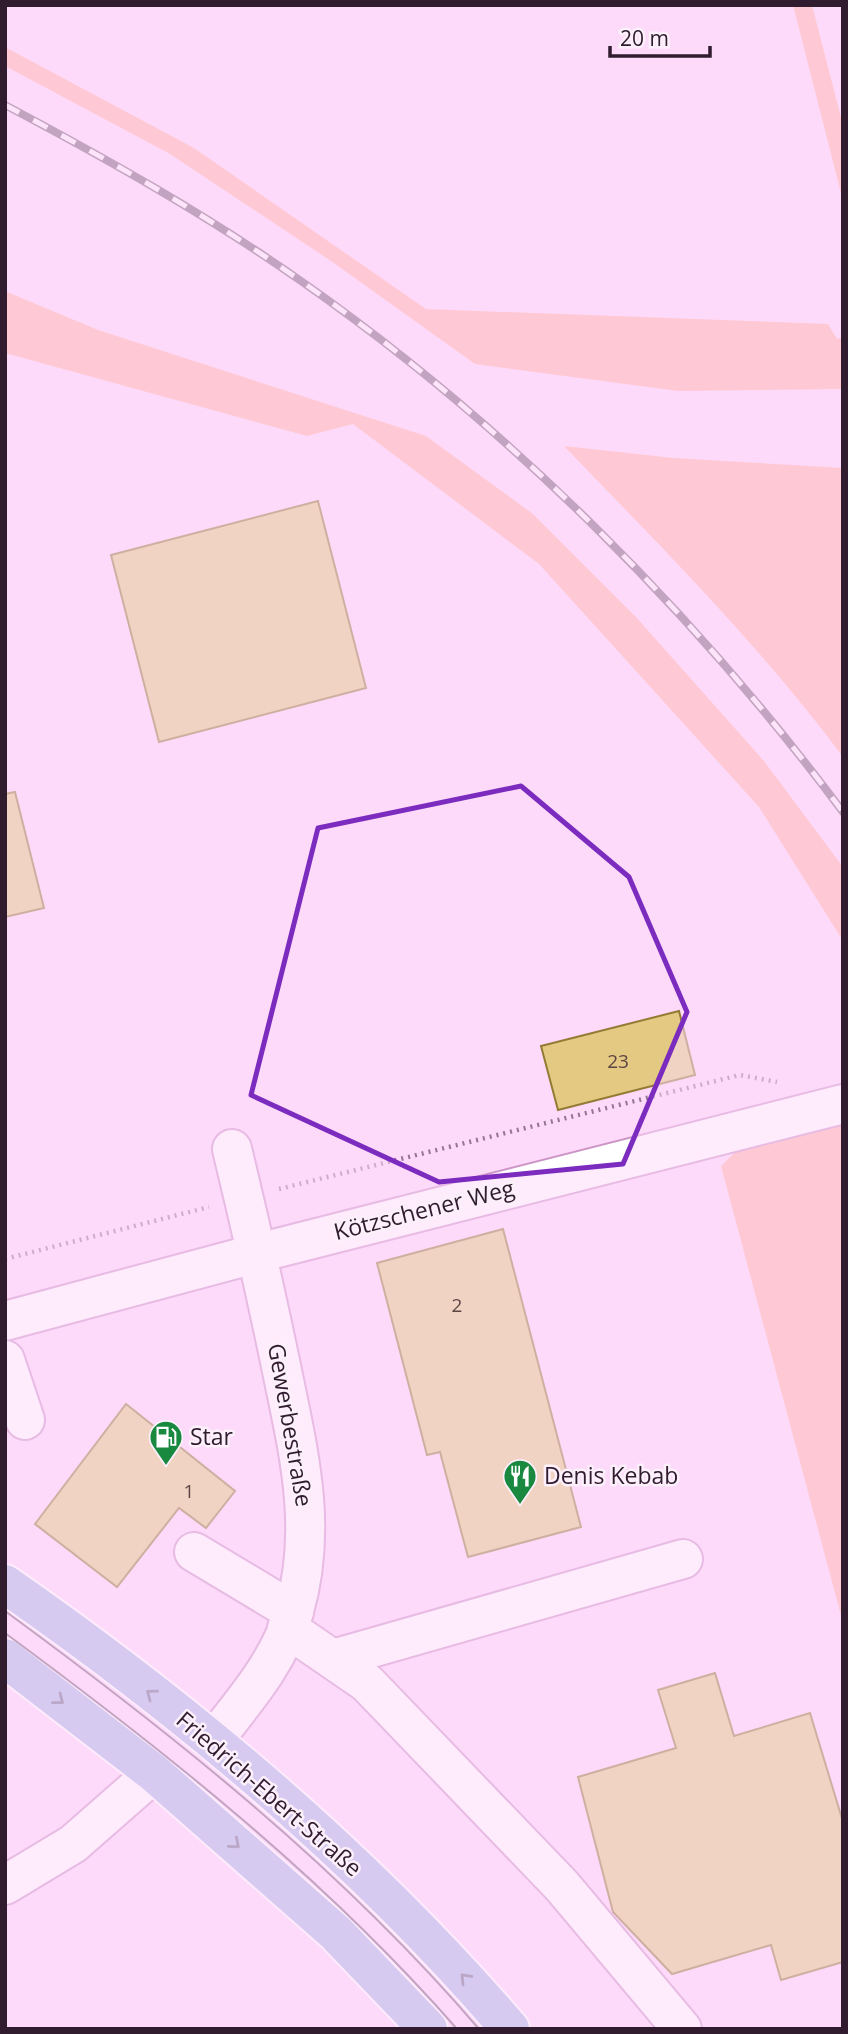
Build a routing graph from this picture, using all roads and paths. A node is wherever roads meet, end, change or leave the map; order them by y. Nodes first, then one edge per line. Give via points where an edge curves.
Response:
1 (779, 1082) dead end
2 (843, 1104) edge
3 (232, 1149) dead end
4 (265, 1193) dead end
5 (213, 1206) dead end
6 (258, 1253) junction
7 (5, 1259) edge
8 (5, 1321) edge
9 (5, 1360) edge
10 (25, 1420) dead end
11 (194, 1552) dead end
12 (683, 1559) dead end
13 (5, 1584) edge
14 (290, 1620) junction
15 (5, 1658) edge
16 (332, 1659) junction
17 (213, 1741) junction
18 (154, 1773) junction
19 (5, 1885) edge
20 (428, 2029) edge
21 (510, 2029) edge
22 (682, 2029) edge

1 - 4 path via 740,1075
2 - 6 street, Kötzschener Weg
3 - 6 street, Gewerbestraße
5 - 7 path
6 - 8 street, Kötzschener Weg
6 - 14 street, Gewerbestraße via 306,1488 306,1550
9 - 10 street
11 - 14 street
12 - 16 street
17 -> 13 main road, Friedrich-Ebert-Straße
14 - 16 street
14 - 17 street, Gewerbestraße via 269,1670
15 -> 18 main road
16 - 22 street via 367,1683 562,1886
21 -> 17 main road, Friedrich-Ebert-Straße via 382,1891
18 - 19 street via 73,1844
18 -> 20 main road via 336,1933

